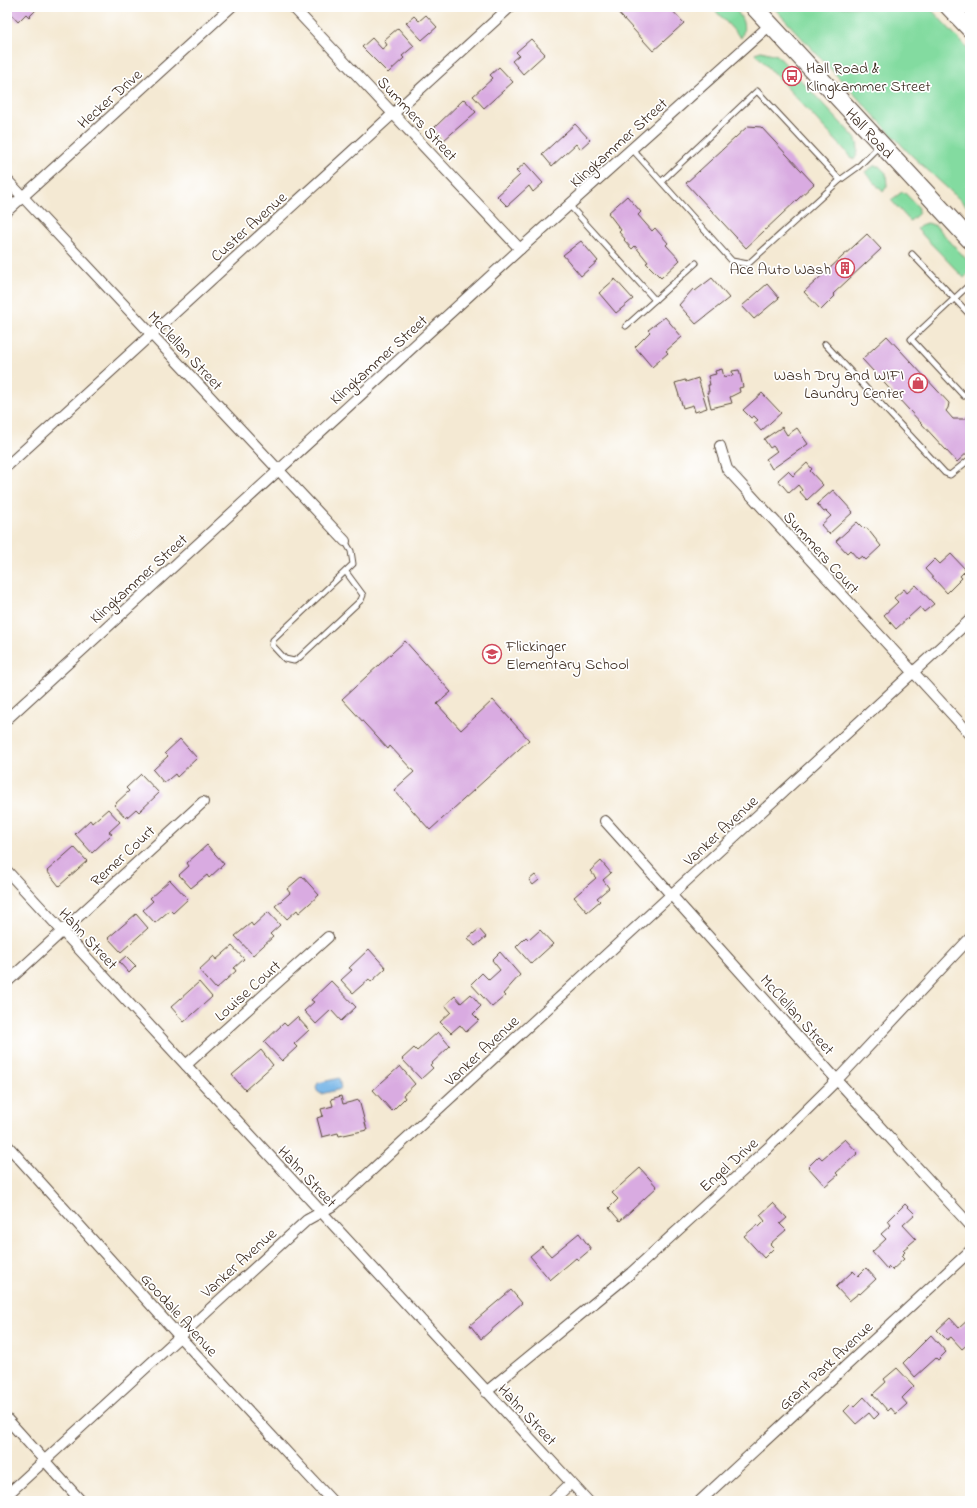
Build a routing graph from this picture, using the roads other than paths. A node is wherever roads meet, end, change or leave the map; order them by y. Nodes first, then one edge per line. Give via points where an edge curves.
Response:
1 (231, 7) edge
2 (293, 7) edge
3 (510, 7) edge
4 (754, 7) edge
5 (949, 7) edge
6 (770, 25) junction
7 (969, 28) edge
8 (394, 113) junction
9 (881, 144) junction
10 (632, 149) junction
11 (7, 180) edge
12 (840, 180) junction
13 (662, 181) junction
14 (23, 197) junction
15 (570, 206) junction
16 (7, 211) edge
17 (970, 240) edge
18 (520, 250) junction
19 (912, 254) dead end
20 (696, 263) dead end
21 (970, 284) edge
22 (954, 299) junction
23 (655, 300) junction
24 (970, 315) edge
25 (626, 326) dead end
26 (151, 334) junction
27 (825, 344) dead end
28 (970, 390) edge
29 (720, 446) dead end
30 (970, 459) edge
31 (7, 466) edge
32 (278, 470) junction
33 (345, 541) joint
34 (346, 572) junction
35 (970, 620) edge
36 (913, 672) junction
37 (7, 719) edge
38 (970, 734) edge
39 (203, 802) dead end
40 (605, 821) dead end
41 (7, 871) edge
42 (671, 896) junction
43 (62, 930) junction
44 (328, 937) dead end
45 (970, 938) edge
46 (7, 982) edge
47 (186, 1065) junction
48 (837, 1080) junction
49 (7, 1145) edge
50 (321, 1212) junction
51 (970, 1225) edge
52 (970, 1251) edge
53 (179, 1336) junction
54 (486, 1392) junction
55 (7, 1419) edge
56 (45, 1460) junction
57 (571, 1483) junction
58 (7, 1495) edge
59 (82, 1501) edge
60 (332, 1501) edge
61 (552, 1501) edge
62 (588, 1501) edge
63 (700, 1501) edge

1 - 14 street, Hecker Drive
2 - 8 street, Summers Street
3 - 8 street, Custer Avenue
4 - 6 highway, Hall Road
5 - 7 highway
6 - 9 highway, Hall Road
6 - 10 street, Klingkammer Street
8 - 18 street, Summers Street
8 - 26 street, Custer Avenue
9 - 12 lane
9 - 17 highway, Hall Road
10 - 13 lane
10 - 15 street, Klingkammer Street
11 - 14 street, McClellan Street
12 - 13 lane via 748,264 732,261
12 - 13 lane via 757,91
14 - 16 street, Hecker Drive
14 - 26 street, McClellan Street
15 - 18 street, Klingkammer Street
15 - 23 lane
18 - 32 street, Klingkammer Street
19 - 22 lane
20 - 23 lane
21 - 22 lane
22 - 24 lane
22 - 28 lane via 911,339 964,396
23 - 25 lane
26 - 31 street, Custer Avenue
26 - 32 street, McClellan Street
27 - 30 lane via 945,473 955,473
29 - 36 street, Summers Court via 727,469
32 - 33 street, McClellan Street
32 - 37 street, Klingkammer Street
33 - 34 lane via 351,551 353,564
34 - 34 lane via 363,595 361,600 300,657 294,661 285,660 272,645 273,640
35 - 36 street, Vanker Avenue
36 - 38 street
36 - 42 street, Vanker Avenue
39 - 43 street, Remer Court
40 - 42 street, McClellan Street
41 - 43 street, Hahn Street
42 - 48 street, McClellan Street
42 - 50 street, Vanker Avenue via 334,1205
43 - 46 street, Remer Court
43 - 47 street, Hahn Street
44 - 47 street, Louise Court
45 - 48 street, Engel Drive
47 - 50 street, Hahn Street
48 - 51 street, McClellan Street
48 - 54 street, Engel Drive via 769,1147 631,1273
49 - 53 street, Goodale Avenue
50 - 53 street, Vanker Avenue via 307,1220
50 - 54 street, Hahn Street
52 - 63 street, Grant Park Avenue
53 - 56 street, Vanker Avenue
53 - 60 street, Goodale Avenue
54 - 57 street, Hahn Street
55 - 56 street
56 - 58 street, Vanker Avenue
56 - 59 street
57 - 61 street
57 - 62 street, Hahn Street

